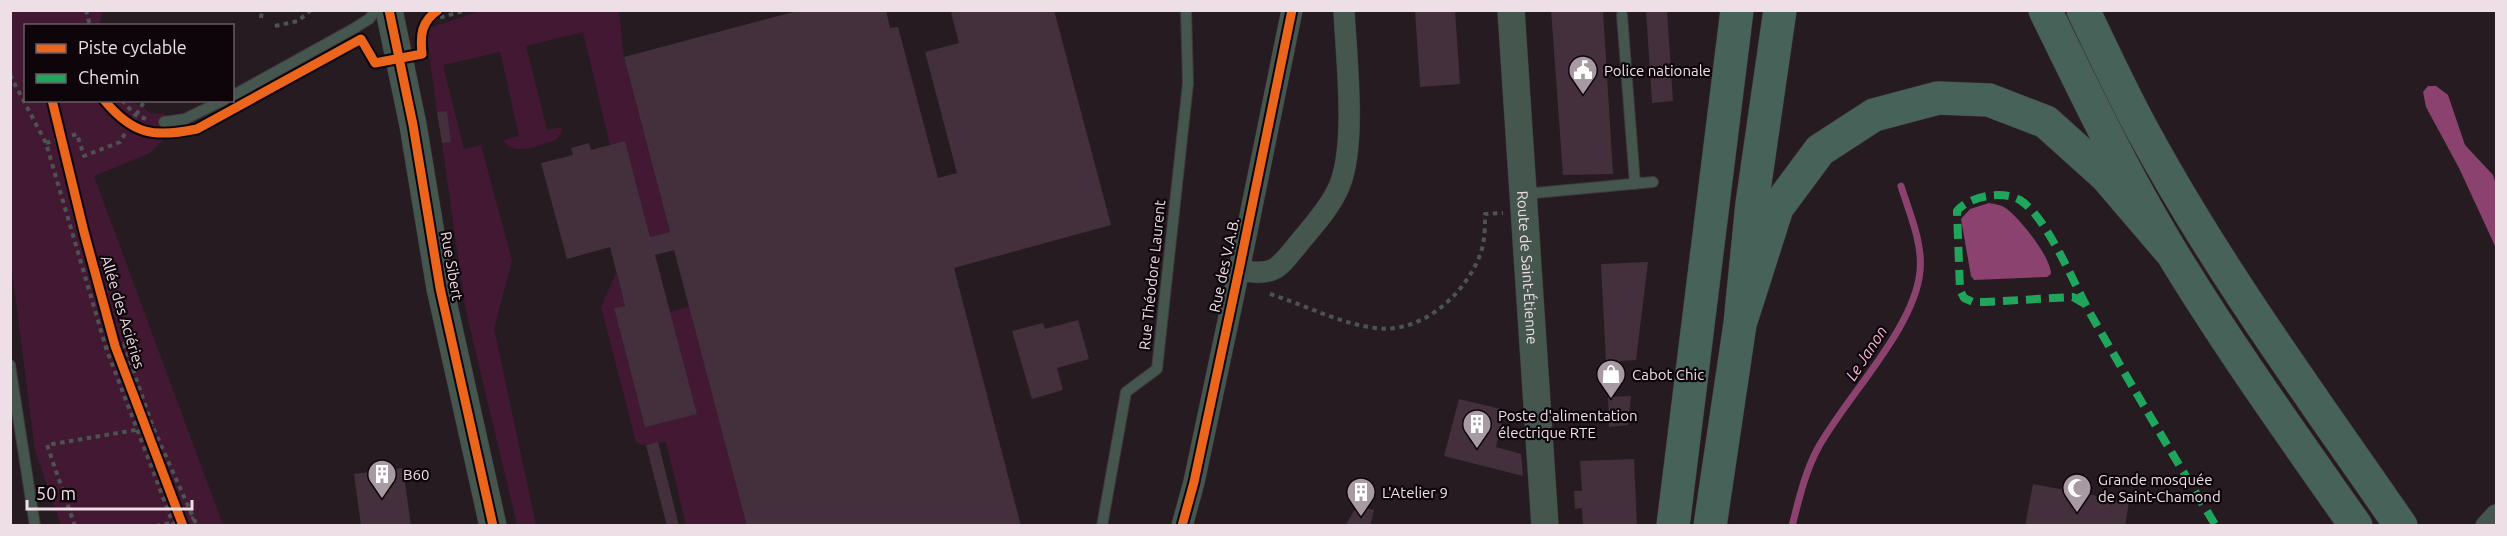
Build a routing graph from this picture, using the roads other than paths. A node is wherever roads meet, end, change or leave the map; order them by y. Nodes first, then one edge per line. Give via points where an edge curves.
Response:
1 (376, 10) edge
2 (389, 10) edge
3 (1186, 10) edge
4 (1292, 10) edge
5 (1344, 10) edge
6 (1511, 10) edge
7 (1737, 10) edge
8 (1780, 10) edge
9 (2045, 10) edge
10 (2083, 10) edge
11 (1622, 15) dead end
12 (234, 95) edge
13 (220, 102) edge
14 (164, 122) road end
15 (1653, 182) dead end
16 (1635, 184) junction
17 (1516, 203) junction
18 (2171, 252) junction
19 (1239, 270) junction
20 (1740, 324) junction
21 (10, 364) edge
22 (2496, 514) edge
23 (34, 525) edge
24 (492, 525) edge
25 (1102, 525) edge
26 (1182, 525) edge
27 (1545, 525) edge
28 (1673, 525) edge
29 (1710, 525) edge
30 (2356, 525) edge
31 (2401, 525) edge
32 (2486, 525) edge

1 - 12 lane via 353,29
2 - 24 street, Rue Sibert via 440,288
3 - 25 lane, Rue Théodore Laurent via 1188,84 1157,369 1126,392
4 - 19 street, Rue des V.A.B.
5 - 19 street, Rue des V.A.B. via 1349,141 1346,167 1337,191 1311,229 1276,268 1260,274
6 - 17 street, Route de Saint-Étienne
7 - 28 highway
8 - 20 highway via 1752,204
9 - 18 highway
10 - 31 highway via 2144,133 2202,233
11 - 16 lane
13 - 14 lane via 185,119
15 - 16 lane
16 - 17 lane
17 - 27 street, Route de Saint-Étienne
18 - 20 highway via 2106,176 2046,122 1989,100 1938,98 1874,115 1820,150 1777,208
18 - 30 highway via 2263,394
19 - 26 street, Rue des V.A.B. via 1241,296
20 - 29 highway
21 - 23 lane
22 - 32 street

